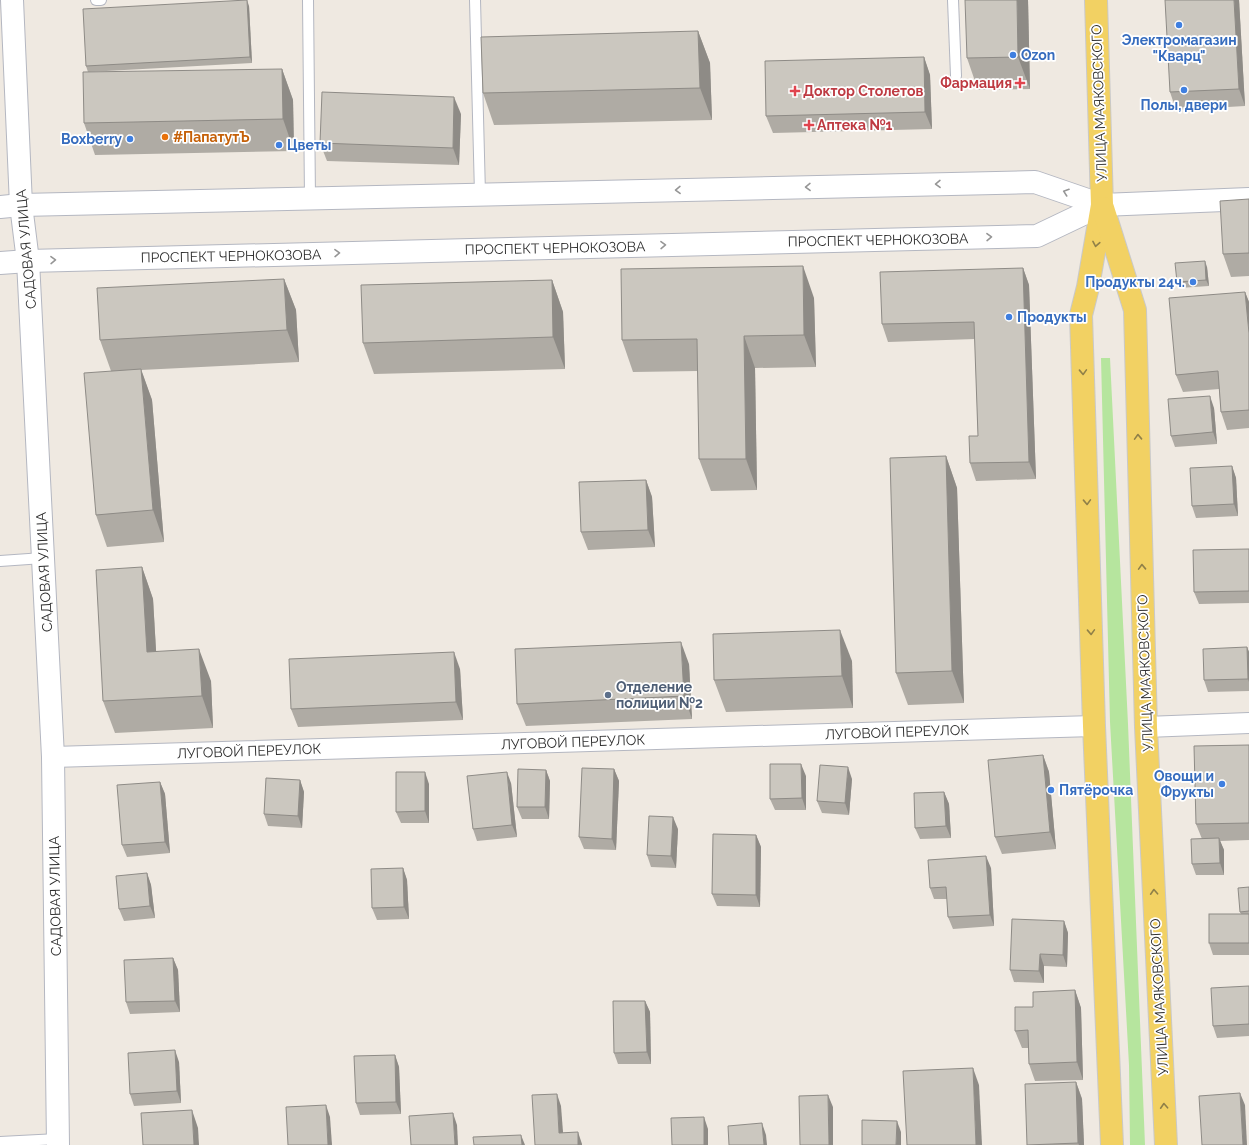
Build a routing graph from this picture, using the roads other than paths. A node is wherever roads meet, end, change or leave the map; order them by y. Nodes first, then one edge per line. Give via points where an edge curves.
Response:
1 (12, 0) edge
2 (96, 0) edge
3 (101, 0) edge
4 (308, 0) edge
5 (475, 0) edge
6 (953, 0) edge
7 (1096, 0) edge
8 (956, 76) dead end
9 (480, 194) junction
10 (310, 198) junction
11 (1249, 199) edge
12 (21, 205) junction
13 (1102, 205) junction
14 (0, 207) edge
15 (28, 261) junction
16 (0, 263) edge
17 (43, 558) junction
18 (0, 560) edge
19 (1249, 723) edge
20 (1094, 726) junction
21 (1146, 727) junction
22 (53, 757) junction
23 (0, 1142) edge
24 (58, 1142) edge
25 (1112, 1145) edge
26 (1166, 1145) edge

1 - 12 street, САДОВАЯ УЛИЦА
2 - 3 lane
4 - 10 lane
5 - 9 lane
6 - 8 lane
7 - 13 main road, УЛИЦА МАЯКОВСКОГО
9 - 10 street, ПРОСПЕКТ ЧЕРНОКОЗОВА
13 -> 9 street, ПРОСПЕКТ ЧЕРНОКОЗОВА via 1035,182
10 - 12 street, ПРОСПЕКТ ЧЕРНОКОЗОВА
11 - 13 street, ПРОСПЕКТ ЧЕРНОКОЗОВА
12 - 14 street, ПРОСПЕКТ ЧЕРНОКОЗОВА
12 - 15 street, САДОВАЯ УЛИЦА
15 -> 13 street, ПРОСПЕКТ ЧЕРНОКОЗОВА via 1037,236
13 -> 20 main road, УЛИЦА МАЯКОВСКОГО via 1081,315
21 -> 13 main road, УЛИЦА МАЯКОВСКОГО via 1135,310
15 - 16 street, ПРОСПЕКТ ЧЕРНОКОЗОВА
15 - 17 street, САДОВАЯ УЛИЦА
17 - 18 lane
17 - 22 street, САДОВАЯ УЛИЦА
19 - 21 street
20 - 22 street, ЛУГОВОЙ ПЕРЕУЛОК
20 - 25 main road, УЛИЦА МАЯКОВСКОГО
26 -> 21 main road, УЛИЦА МАЯКОВСКОГО
22 - 24 street, САДОВАЯ УЛИЦА
23 - 24 lane

